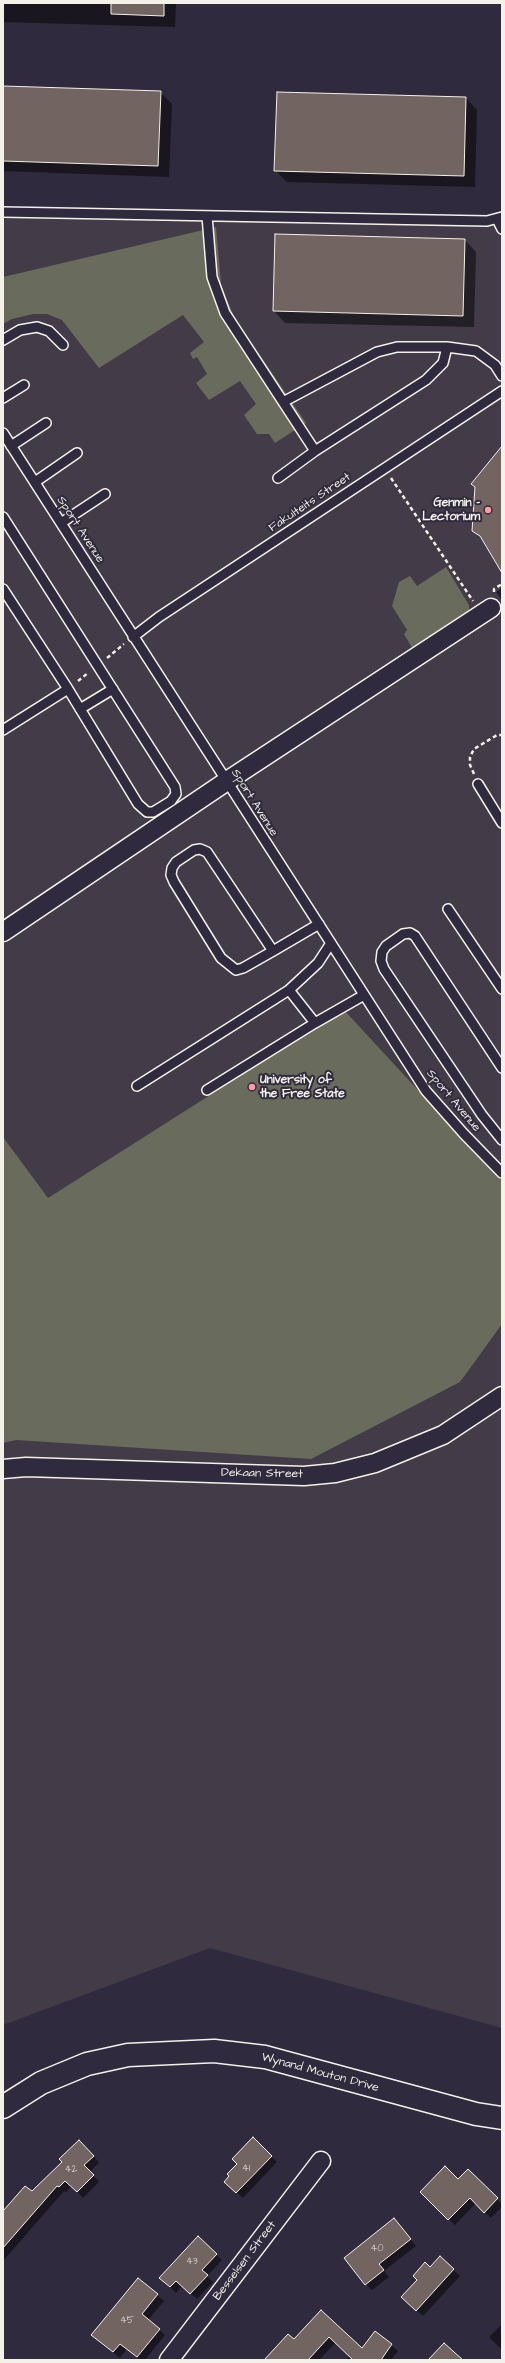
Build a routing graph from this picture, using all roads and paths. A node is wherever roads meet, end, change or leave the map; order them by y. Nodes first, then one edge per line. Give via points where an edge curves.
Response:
1 (3, 212) edge
2 (207, 216) junction
3 (499, 218) edge
4 (502, 229) edge
5 (3, 340) edge
6 (64, 345) dead end
7 (447, 348) junction
8 (502, 376) edge
9 (24, 385) dead end
10 (502, 391) edge
11 (3, 398) edge
12 (283, 402) junction
13 (46, 423) dead end
14 (3, 433) edge
15 (11, 446) junction
16 (315, 451) junction
17 (77, 453) dead end
18 (384, 468) junction
19 (278, 478) dead end
20 (35, 482) junction
21 (105, 494) dead end
22 (3, 516) edge
23 (61, 523) junction
24 (3, 589) edge
25 (486, 611) joint
26 (133, 637) junction
27 (68, 689) junction
28 (113, 689) junction
29 (80, 709) junction
30 (3, 730) edge
31 (502, 735) edge
32 (227, 781) junction
33 (478, 784) joint
34 (502, 823) edge
35 (448, 909) dead end
36 (319, 924) junction
37 (3, 932) edge
38 (331, 943) junction
39 (273, 950) junction
40 (502, 989) edge
41 (289, 990) junction
42 (364, 995) junction
43 (315, 1023) junction
44 (502, 1068) edge
45 (137, 1086) dead end
46 (206, 1090) dead end
47 (502, 1140) edge
48 (502, 1173) edge
49 (502, 1396) edge
50 (3, 1469) edge
51 (3, 2108) edge
52 (502, 2118) edge
53 (321, 2161) dead end
54 (170, 2360) edge

1 - 2 lane
2 - 3 lane via 487,221
2 - 12 lane via 212,277 225,314
3 - 4 lane
5 - 6 lane via 20,330 37,327 49,331
7 - 8 lane via 476,351 495,365
7 - 12 lane via 386,348
7 - 16 lane via 443,363 426,380
9 - 11 lane
10 - 18 lane, Fakulteits Street
12 - 16 lane
13 - 15 lane
14 - 15 lane, Sport Avenue
15 - 20 lane, Sport Avenue
16 - 19 lane
17 - 20 lane
18 - 25 path
18 - 26 lane, Fakulteits Street
20 - 23 lane, Sport Avenue
21 - 23 lane
22 - 28 lane
23 - 26 lane, Sport Avenue
24 - 27 lane
25 - 32 street
26 - 32 lane, Sport Avenue
27 - 29 lane
27 - 30 lane
28 - 29 lane
28 - 29 lane via 175,787 176,794 171,801 153,812 147,812 142,808
31 - 33 path via 474,749 470,757
32 - 36 lane, Sport Avenue
32 - 37 street
33 - 34 lane
35 - 40 lane
36 - 38 lane, Sport Avenue
36 - 39 lane
38 - 41 lane via 318,963
38 - 42 lane, Sport Avenue
39 - 39 lane via 243,968 236,970 229,966 221,958 174,882 171,875 176,862 194,850 207,852
41 - 43 lane
41 - 45 lane
42 - 43 lane
42 - 48 lane, Sport Avenue via 426,1091
43 - 46 lane
44 - 47 lane via 415,936 410,933 403,934 386,946 381,960 384,969 482,1115
49 - 50 street, Dekaan Street via 443,1435 375,1463 335,1473 304,1476 26,1467
51 - 52 street, Wynand Mouton Drive via 41,2083 87,2064 128,2055 214,2051 265,2057 468,2112
53 - 54 street, Besselsen Street

